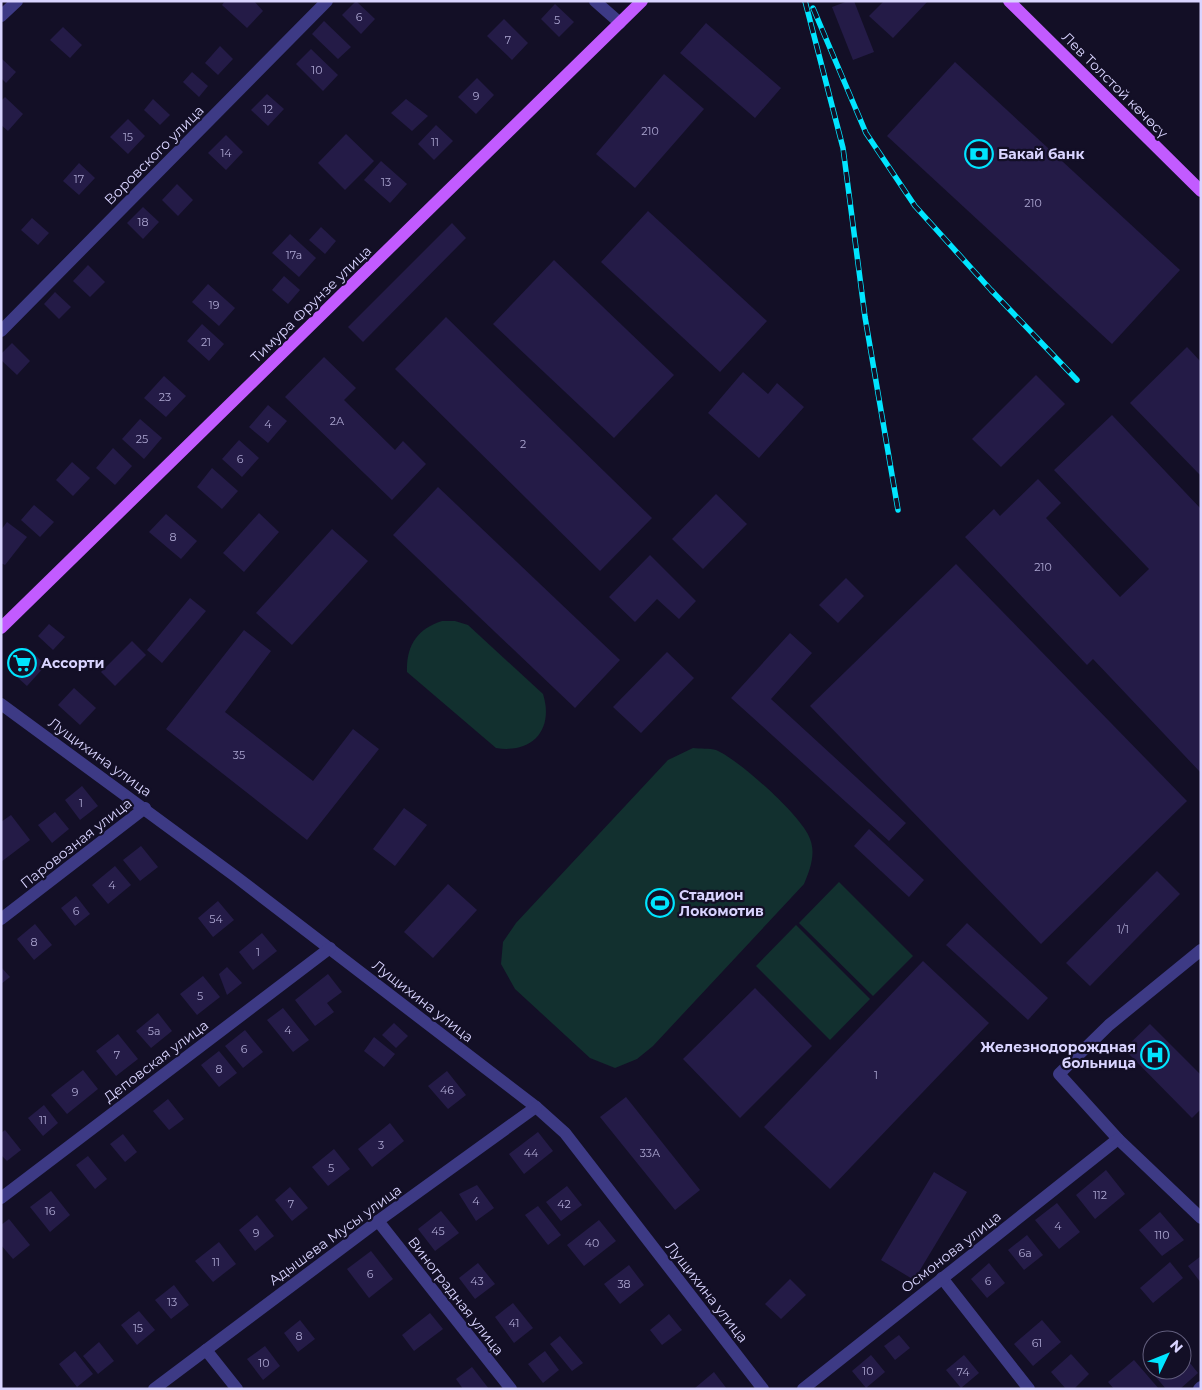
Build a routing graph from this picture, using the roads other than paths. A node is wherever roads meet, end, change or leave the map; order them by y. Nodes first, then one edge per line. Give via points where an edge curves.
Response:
1 (17, 1) edge
2 (328, 1) edge
3 (596, 1) edge
4 (642, 1) edge
5 (1009, 1) edge
6 (1, 16) edge
7 (620, 23) junction
8 (1201, 191) edge
9 (1, 331) edge
10 (1, 628) edge
11 (1, 704) edge
12 (145, 808) junction
13 (1, 919) edge
14 (330, 948) junction
15 (1201, 950) edge
16 (536, 1108) junction
17 (1118, 1139) junction
18 (1, 1198) edge
19 (1201, 1218) edge
20 (378, 1221) junction
21 (942, 1278) junction
22 (206, 1350) junction
23 (154, 1389) edge
24 (236, 1389) edge
25 (511, 1389) edge
26 (763, 1389) edge
27 (803, 1389) edge
28 (1029, 1389) edge

1 - 6 street
2 - 9 street, Воровского улица
3 - 7 street
4 - 7 main road, Тимура Фрунзе улица
5 - 8 main road, Лев Толстой көчөсү
7 - 10 main road, Тимура Фрунзе улица
11 - 12 street, Лущихина улица
12 - 13 street, Паровозная улица
12 - 14 street, Лущихина улица
14 - 16 street, Лущихина улица
14 - 18 street, Деповская улица
15 - 17 street via 1109,1025 1058,1074
16 - 20 street, Адышева Мусы улица
16 - 26 street, Лущихина улица via 565,1133
17 - 19 street
17 - 21 street, Осмонова улица
20 - 22 street, Адышева Мусы улица
20 - 25 street, Виноградная улица
21 - 27 street, Осмонова улица
21 - 28 street
22 - 23 street, Адышева Мусы улица
22 - 24 street

